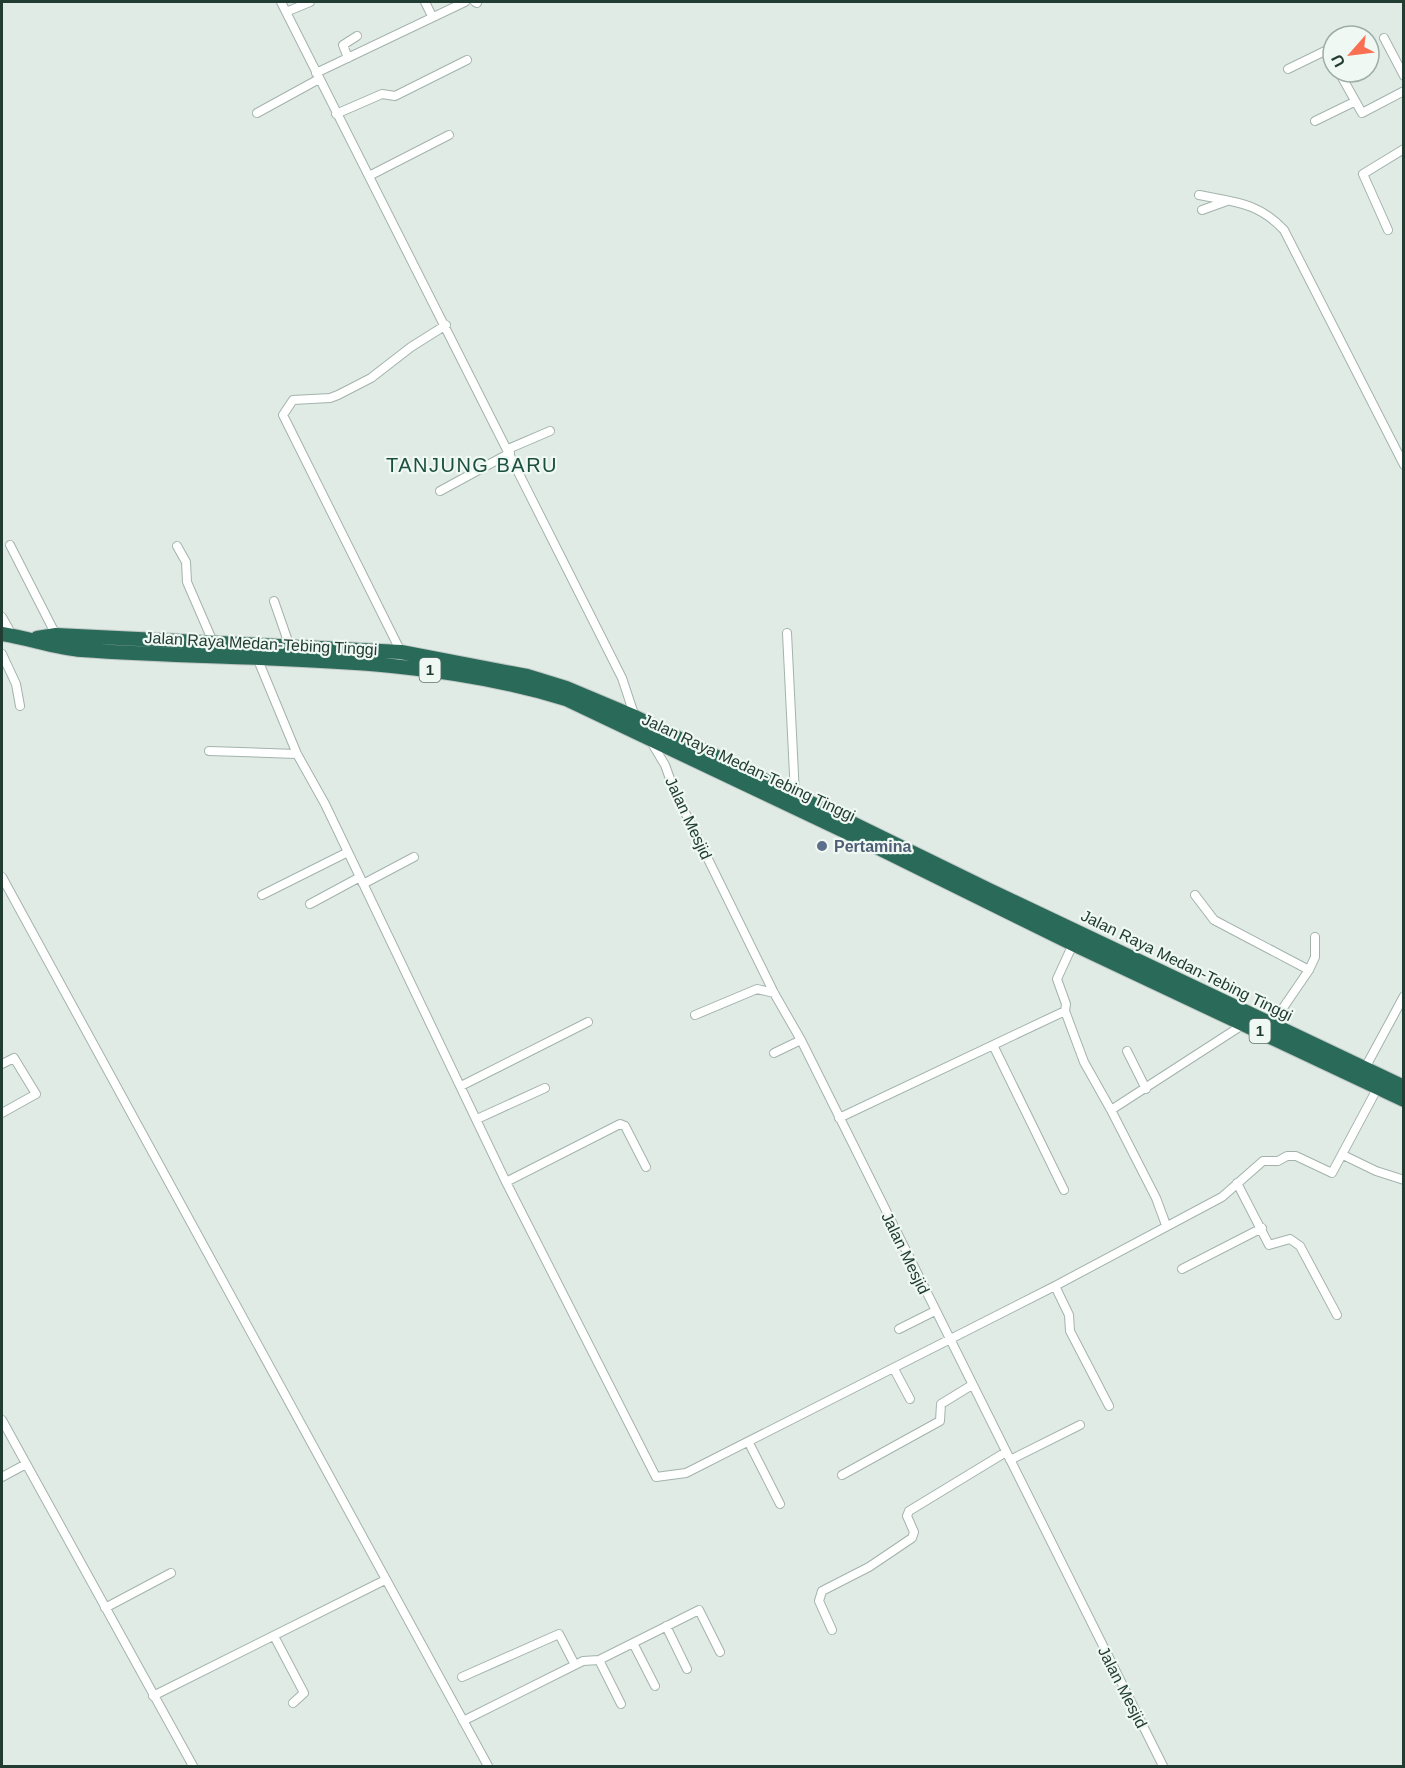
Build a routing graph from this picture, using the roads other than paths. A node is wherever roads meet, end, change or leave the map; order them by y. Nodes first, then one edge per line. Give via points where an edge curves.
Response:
1 (280, 2) edge
2 (310, 2) edge
3 (425, 2) edge
4 (465, 2) edge
5 (286, 12) junction
6 (432, 16) junction
7 (357, 36) dead end
8 (1384, 38) dead end
9 (1321, 53) edge
10 (348, 58) junction
11 (467, 60) dead end
12 (1288, 69) dead end
13 (318, 76) junction
14 (1404, 76) edge
15 (1345, 84) edge
16 (1404, 91) edge
17 (1354, 102) junction
18 (257, 112) dead end
19 (336, 114) junction
20 (1315, 121) dead end
21 (448, 135) dead end
22 (1404, 149) edge
23 (369, 176) junction
24 (1199, 195) dead end
25 (1228, 200) junction
26 (1202, 210) dead end
27 (1388, 230) dead end
28 (446, 325) junction
29 (550, 431) dead end
30 (509, 451) junction
31 (1404, 465) edge
32 (440, 491) dead end
33 (10, 545) dead end
34 (177, 546) dead end
35 (274, 601) dead end
36 (2, 617) edge
37 (787, 633) dead end
38 (7, 635) edge
39 (57, 635) junction
40 (32, 639) junction
41 (213, 642) junction
42 (290, 647) junction
43 (401, 652) junction
44 (2, 654) edge
45 (258, 660) junction
46 (20, 706) dead end
47 (635, 717) junction
48 (649, 739) junction
49 (210, 752) dead end
50 (297, 754) junction
51 (795, 795) junction
52 (348, 852) junction
53 (414, 857) dead end
54 (2, 877) edge
55 (362, 880) junction
56 (262, 895) dead end
57 (1196, 895) dead end
58 (310, 904) dead end
59 (1315, 937) dead end
60 (1073, 945) junction
61 (1122, 951) junction
62 (1117, 964) junction
63 (1309, 970) junction
64 (774, 993) junction
65 (1404, 996) edge
66 (1065, 1011) junction
67 (694, 1015) dead end
68 (588, 1022) dead end
69 (1245, 1024) junction
70 (1272, 1024) junction
71 (801, 1040) junction
72 (993, 1045) junction
73 (1127, 1052) dead end
74 (774, 1053) dead end
75 (2, 1064) edge
76 (1365, 1068) junction
77 (461, 1086) junction
78 (1378, 1087) junction
79 (1404, 1087) edge
80 (545, 1088) dead end
81 (1146, 1089) junction
82 (1404, 1100) edge
83 (1111, 1110) junction
84 (2, 1113) edge
85 (839, 1118) junction
86 (477, 1119) junction
87 (1343, 1155) junction
88 (646, 1167) dead end
89 (1404, 1180) edge
90 (506, 1182) junction
91 (1237, 1183) junction
92 (1065, 1190) dead end
93 (1166, 1226) junction
94 (1262, 1228) junction
95 (1182, 1269) dead end
96 (1055, 1287) junction
97 (935, 1311) junction
98 (1337, 1315) dead end
99 (899, 1329) dead end
100 (950, 1341) junction
101 (894, 1369) junction
102 (972, 1385) junction
103 (910, 1399) dead end
104 (1109, 1406) dead end
105 (2, 1420) edge
106 (1080, 1425) dead end
107 (748, 1443) junction
108 (1006, 1452) junction
109 (1010, 1460) junction
110 (26, 1464) junction
111 (842, 1475) dead end
112 (2, 1477) edge
113 (780, 1504) dead end
114 (171, 1574) dead end
115 (386, 1580) junction
116 (105, 1608) junction
117 (666, 1626) junction
118 (832, 1630) dead end
119 (274, 1636) junction
120 (633, 1642) junction
121 (720, 1652) dead end
122 (599, 1660) junction
123 (575, 1665) junction
124 (687, 1669) dead end
125 (462, 1677) dead end
126 (655, 1686) dead end
127 (153, 1696) junction
128 (293, 1702) dead end
129 (621, 1704) dead end
130 (463, 1721) junction
131 (194, 1767) edge
132 (488, 1767) edge
133 (1163, 1767) edge

1 - 5 street
2 - 5 street
3 - 6 street
4 - 6 street
5 - 13 street
6 - 10 street
7 - 10 street via 343,45
8 - 14 street
9 - 12 street
10 - 13 street
11 - 19 street via 395,96 382,94
13 - 18 street
13 - 19 street
15 - 17 street
16 - 17 street via 1362,112
17 - 20 street
19 - 23 street
21 - 23 street
22 - 27 street via 1362,174
23 - 28 street
24 - 25 street
25 - 26 street
25 - 31 street via 1258,208 1284,230
28 - 30 street
28 - 43 street via 371,378 330,398 293,400 283,415
29 - 30 street
30 - 32 street
30 - 47 street via 622,678
33 - 39 street
34 - 41 street via 186,562 187,582
35 - 42 street
36 - 38 street
37 - 51 street
38 - 40 highway, Jalan Raya Medan-Tebing Tinggi / 1
39 - 40 highway, Jalan Raya Medan-Tebing Tinggi / 1
39 - 41 highway, Jalan Raya Medan-Tebing Tinggi / 1
40 - 45 highway, Jalan Raya Medan-Tebing Tinggi / 1 via 80,650
41 - 42 highway, Jalan Raya Medan-Tebing Tinggi / 1
42 - 43 highway, Jalan Raya Medan-Tebing Tinggi / 1
43 - 47 highway, Jalan Raya Medan-Tebing Tinggi / 1 via 527,676
44 - 46 street via 16,684
45 - 48 highway, Jalan Raya Medan-Tebing Tinggi / 1 via 393,666 483,678 566,699
45 - 50 street
47 - 51 highway, Jalan Raya Medan-Tebing Tinggi / 1
48 - 60 highway, Jalan Raya Medan-Tebing Tinggi / 1
48 - 64 street, Jalan Mesjid
49 - 50 street
50 - 52 street
51 - 61 highway, Jalan Raya Medan-Tebing Tinggi / 1
52 - 55 street
52 - 56 street
53 - 55 street
54 - 115 street
55 - 58 street
55 - 77 street
57 - 63 street via 1214,920
59 - 63 street via 1315,957
60 - 62 highway, Jalan Raya Medan-Tebing Tinggi / 1
60 - 66 street via 1057,979
61 - 62 highway
61 - 70 highway, Jalan Raya Medan-Tebing Tinggi / 1
62 - 69 highway, Jalan Raya Medan-Tebing Tinggi / 1
63 - 70 street
64 - 67 street via 757,989
64 - 71 street, Jalan Mesjid
65 - 76 street
66 - 72 street
66 - 83 street via 1084,1062
68 - 77 street
69 - 78 highway, Jalan Raya Medan-Tebing Tinggi / 1
69 - 81 street
70 - 76 highway, Jalan Raya Medan-Tebing Tinggi / 1
71 - 74 street
71 - 85 street, Jalan Mesjid
72 - 85 street
72 - 92 street
73 - 81 street
75 - 84 street via 14,1058 36,1094
76 - 79 highway, Jalan Raya Medan-Tebing Tinggi / 1
77 - 86 street
78 - 82 highway, Jalan Raya Medan-Tebing Tinggi / 1
78 - 87 street
80 - 86 street
81 - 83 street
83 - 93 street
85 - 97 street, Jalan Mesjid
86 - 90 street
87 - 89 street via 1376,1172
87 - 91 street via 1332,1173 1296,1156 1278,1161 1266,1159
88 - 90 street via 625,1126 620,1124
90 - 107 street via 656,1477 686,1473
91 - 93 street via 1221,1197
91 - 94 street
93 - 96 street
94 - 95 street
94 - 98 street via 1270,1246 1290,1239 1296,1241
96 - 100 street
96 - 104 street via 1069,1315 1070,1331
97 - 99 street
97 - 100 street, Jalan Mesjid
100 - 101 street
100 - 102 street, Jalan Mesjid
101 - 103 street
101 - 107 street
102 - 108 street, Jalan Mesjid
102 - 111 street via 941,1404 940,1421
105 - 110 street
106 - 109 street
107 - 113 street
108 - 109 street, Jalan Mesjid
108 - 118 street via 909,1511 907,1516 915,1532 912,1538 869,1568 822,1591 819,1601
109 - 133 street, Jalan Mesjid
110 - 112 street
110 - 116 street
114 - 116 street
115 - 119 street
115 - 130 street
116 - 127 street
117 - 120 street
117 - 121 street via 699,1610
117 - 124 street
119 - 127 street
119 - 128 street via 303,1691
120 - 122 street
120 - 126 street
122 - 123 street
122 - 129 street
123 - 125 street via 559,1634
123 - 130 street
127 - 131 street
130 - 132 street

